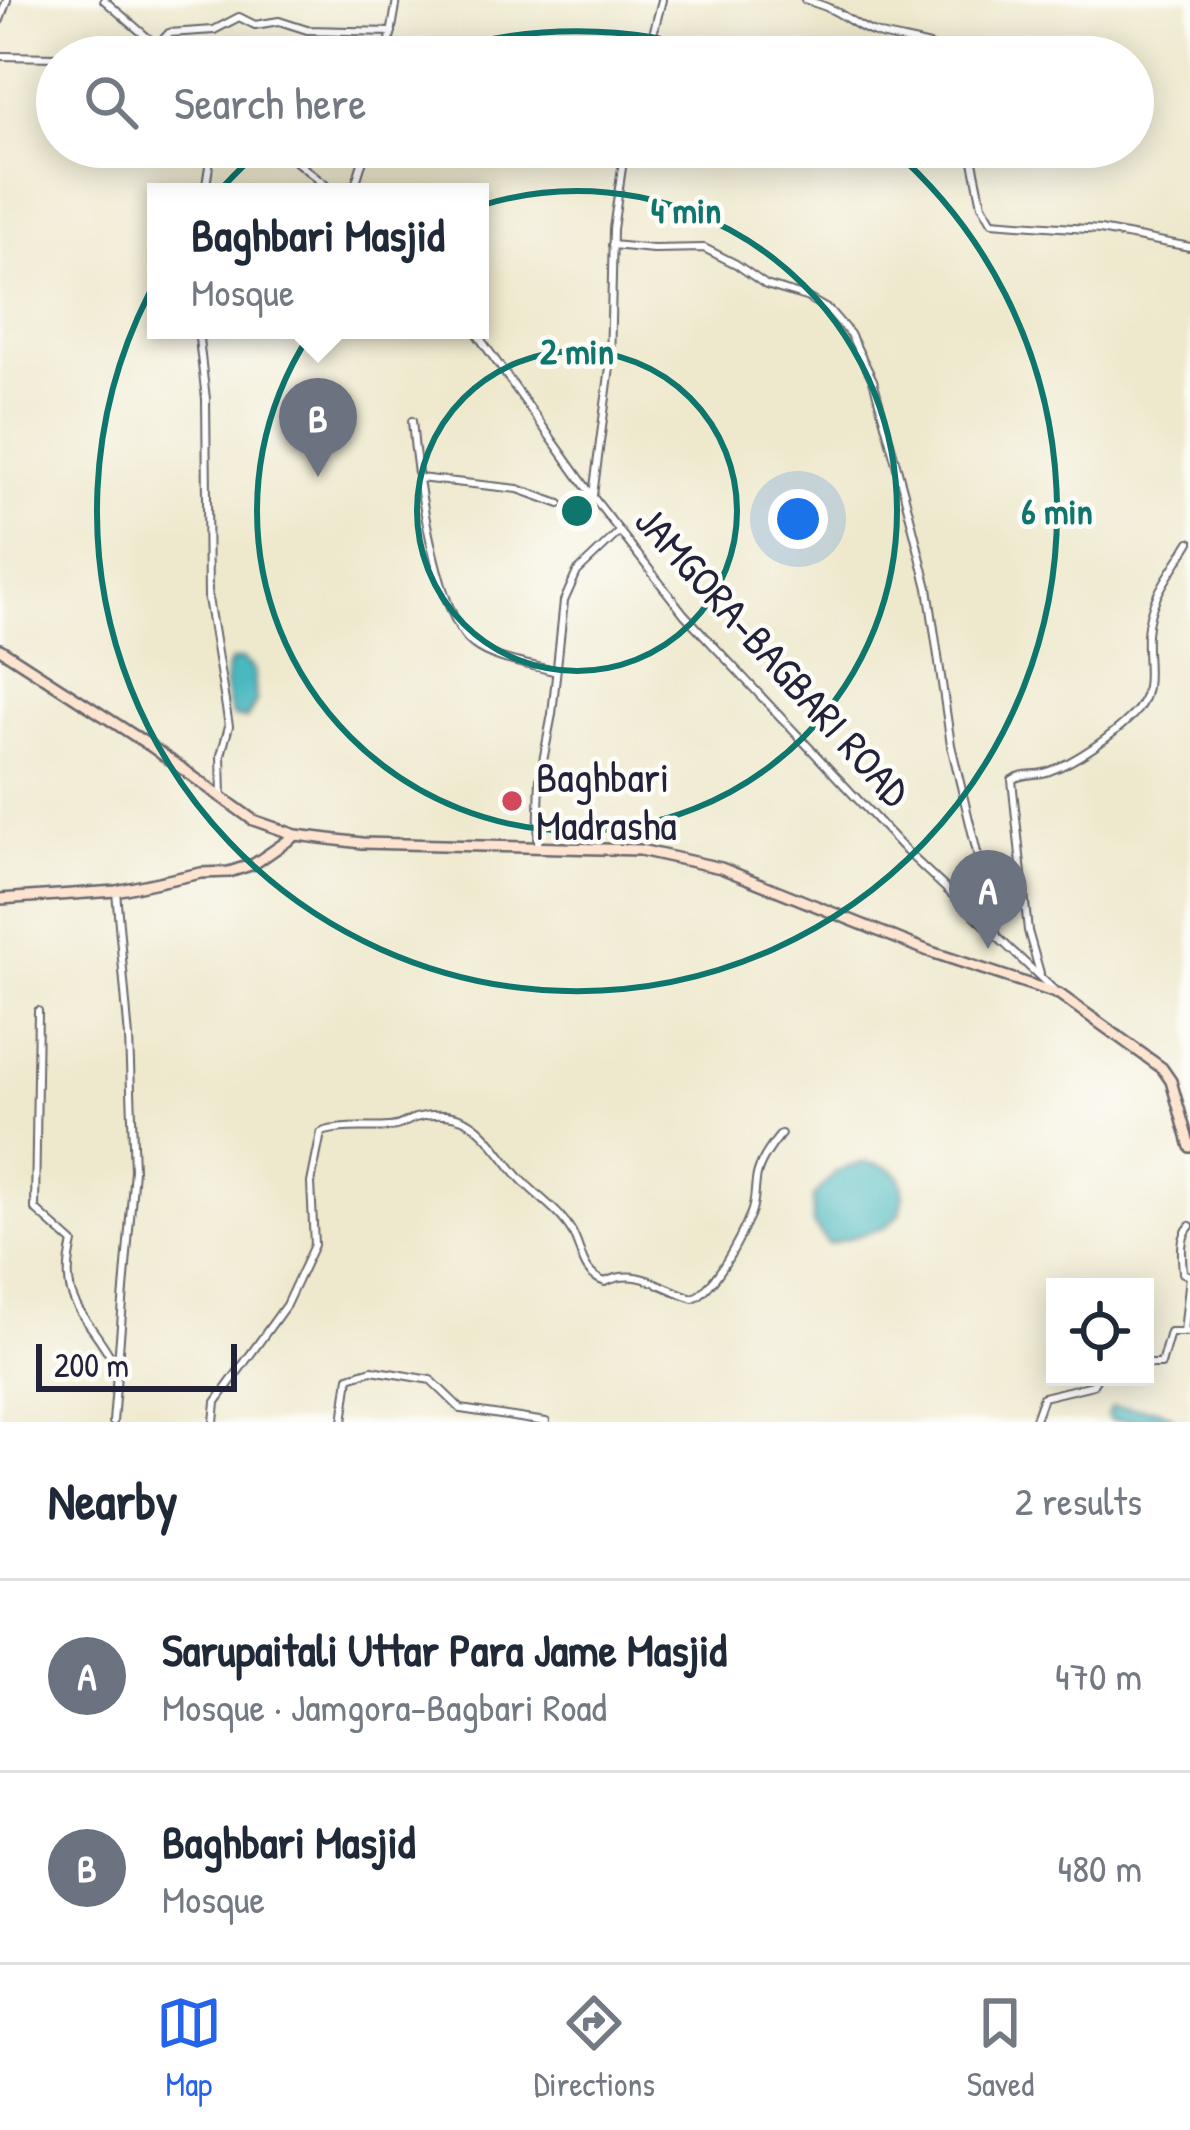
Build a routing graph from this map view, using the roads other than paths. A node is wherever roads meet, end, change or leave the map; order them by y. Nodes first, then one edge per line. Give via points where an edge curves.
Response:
1 (7, 0) edge
2 (104, 0) edge
3 (397, 0) edge
4 (662, 0) edge
5 (808, 0) edge
6 (0, 20) edge
7 (392, 32) junction
8 (146, 36) edge
9 (166, 36) edge
10 (391, 36) edge
11 (653, 36) edge
12 (897, 36) edge
13 (0, 56) edge
14 (36, 57) edge
15 (623, 168) edge
16 (974, 168) edge
17 (612, 245) junction
18 (1190, 247) edge
19 (199, 339) edge
20 (479, 339) edge
21 (412, 421) dead end
22 (419, 478) junction
23 (593, 497) junction
24 (560, 504) dead end
25 (620, 531) junction
26 (1190, 542) edge
27 (0, 649) edge
28 (555, 672) junction
29 (222, 799) junction
30 (296, 835) junction
31 (538, 847) junction
32 (116, 891) junction
33 (0, 899) edge
34 (998, 936) junction
35 (1041, 976) junction
36 (1059, 994) junction
37 (38, 1011) dead end
38 (781, 1134) dead end
39 (1190, 1147) edge
40 (1190, 1226) edge
41 (1187, 1332) edge
42 (1154, 1364) edge
43 (117, 1370) junction
44 (1088, 1386) edge
45 (113, 1422) edge
46 (214, 1422) edge
47 (343, 1422) edge
48 (546, 1422) edge
49 (1034, 1422) edge

1 - 6 street
2 - 8 street
3 - 7 street
4 - 11 street
5 - 12 street
7 - 9 street via 256,25 238,16 214,30
7 - 10 street
13 - 14 street
15 - 17 street
16 - 18 street via 992,222
17 - 23 street via 610,368
17 - 34 street via 704,248 829,310 850,334 873,380 928,588 951,745
19 - 29 street via 208,598 229,726
20 - 23 street, JAMGORA-BAGBARI ROAD
21 - 22 street
22 - 24 street via 518,489
22 - 28 street via 433,552 463,635 479,649
23 - 25 street, JAMGORA-BAGBARI ROAD
25 - 28 street via 569,586
25 - 34 street, JAMGORA-BAGBARI ROAD via 684,614 907,852
26 - 35 street via 1155,593 1148,684 1136,712 1067,762 1012,780 1028,931
27 - 29 main road
28 - 31 street
29 - 30 main road
30 - 31 main road
30 - 32 main road via 247,867
31 - 36 main road via 640,850 721,868
32 - 33 main road
32 - 43 street via 134,1149
34 - 35 street, JAMGORA-BAGBARI ROAD
35 - 36 street, JAMGORA-BAGBARI ROAD
36 - 39 main road via 1162,1068
37 - 43 street via 34,1209 74,1243 68,1289
38 - 46 street via 757,1174 744,1228 716,1279 693,1298 641,1276 593,1276 571,1228 475,1123 414,1118 321,1133 310,1184 314,1245 286,1305 216,1402
40 - 41 street via 1182,1249 1190,1282
41 - 42 street via 1170,1332 1161,1364
43 - 45 street
44 - 49 street via 1043,1396
47 - 48 street via 349,1377 372,1370 431,1380 461,1408

